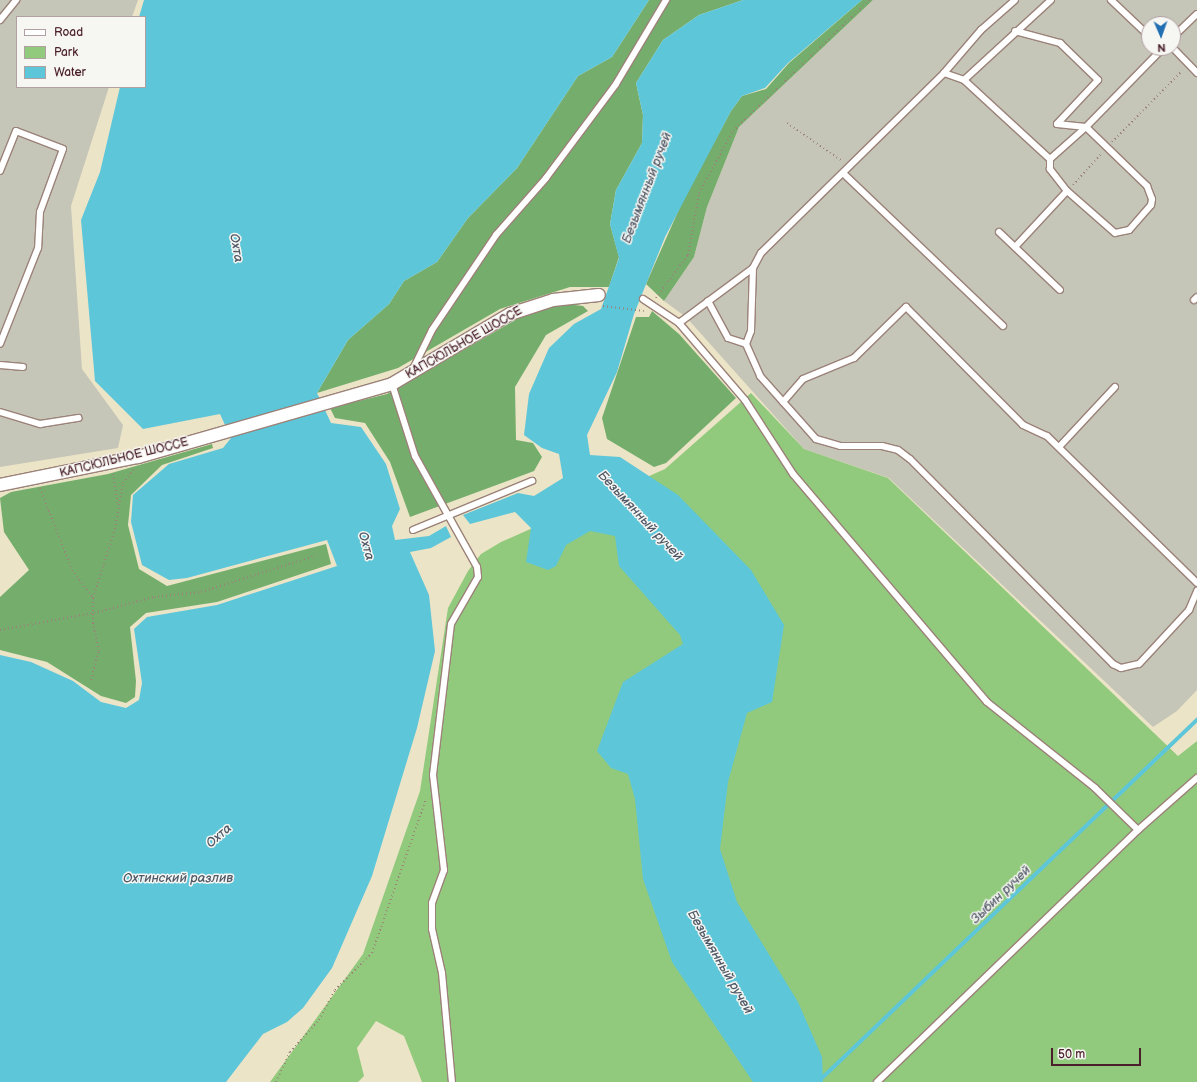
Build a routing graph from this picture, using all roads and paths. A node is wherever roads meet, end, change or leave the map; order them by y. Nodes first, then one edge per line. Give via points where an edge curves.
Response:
1 (16, 0) edge
2 (666, 0) edge
3 (869, 0) edge
4 (1015, 0) edge
5 (1051, 0) edge
6 (1111, 0) edge
7 (1197, 14) edge
8 (0, 20) edge
9 (1141, 28) edge
10 (1181, 29) edge
11 (1015, 31) junction
12 (1155, 56) edge
13 (1180, 56) edge
14 (1188, 64) junction
15 (944, 73) junction
16 (1197, 73) edge
17 (964, 80) junction
18 (787, 123) dead end
19 (1086, 127) junction
20 (1108, 146) junction
21 (1050, 159) junction
22 (850, 166) junction
23 (0, 171) edge
24 (844, 174) junction
25 (1067, 191) junction
26 (999, 232) dead end
27 (1015, 247) junction
28 (753, 268) junction
29 (1060, 290) dead end
30 (643, 299) dead end
31 (600, 300) joint
32 (708, 301) junction
33 (650, 303) junction
34 (646, 311) dead end
35 (679, 323) junction
36 (1002, 326) dead end
37 (0, 344) edge
38 (746, 344) junction
39 (0, 365) edge
40 (23, 367) dead end
41 (411, 373) junction
42 (392, 384) junction
43 (1114, 387) dead end
44 (783, 402) junction
45 (0, 412) edge
46 (79, 418) dead end
47 (1059, 447) junction
48 (138, 457) junction
49 (111, 463) junction
50 (36, 478) junction
51 (532, 481) dead end
52 (0, 485) edge
53 (118, 508) junction
54 (449, 517) junction
55 (413, 530) dead end
56 (315, 556) dead end
57 (1197, 583) edge
58 (1197, 591) edge
59 (94, 598) junction
60 (94, 613) junction
61 (0, 630) edge
62 (91, 680) dead end
63 (1197, 778) edge
64 (427, 794) dead end
65 (1138, 830) junction
66 (276, 1082) edge
67 (452, 1082) edge
68 (877, 1082) edge

1 - 8 lane
2 - 41 lane via 616,84 546,178 496,235 432,330
3 - 33 path via 733,131 699,193 688,255 664,290
4 - 15 lane via 981,30
5 - 11 lane
6 - 9 lane
7 - 10 lane
11 - 17 lane
11 - 19 lane via 1060,43 1098,80 1057,124
12 - 19 lane
13 - 14 lane
14 - 16 lane
14 - 20 path
15 - 17 lane
15 - 22 lane
17 - 21 lane
18 - 22 path
19 - 20 lane
19 - 21 lane
20 - 25 path
20 - 25 lane via 1147,186 1152,199 1149,209 1120,234 1110,230
21 - 25 lane via 1050,169
22 - 24 lane
23 - 37 lane via 16,131 63,148 40,212 38,248
24 - 28 lane via 761,253
24 - 36 lane
25 - 27 lane
26 - 27 lane
27 - 29 lane
28 - 32 lane
28 - 38 lane via 752,319
30 - 33 lane
31 - 34 path
31 - 41 street, КАПСЮЛЬНОЕ ШОССЕ via 553,300 510,314
32 - 35 lane
32 - 38 lane via 728,338
33 - 35 lane
35 - 65 lane via 745,400 793,474 987,702 1095,788
38 - 44 lane via 760,376
39 - 40 lane
41 - 42 street, КАПСЮЛЬНОЕ ШОССЕ
42 - 48 street, КАПСЮЛЬНОЕ ШОССЕ
42 - 54 lane via 415,456
43 - 47 lane
44 - 47 lane via 803,379 854,358 906,307 1023,424 1047,436
44 - 58 lane via 826,444 882,446 898,450 910,459 1113,664 1121,668 1139,664 1189,610
45 - 46 lane via 40,424
47 - 57 lane
48 - 49 street, КАПСЮЛЬНОЕ ШОССЕ
48 - 53 path via 134,471 123,483
49 - 50 street, КАПСЮЛЬНОЕ ШОССЕ
49 - 53 path
50 - 52 street, КАПСЮЛЬНОЕ ШОССЕ
50 - 59 path via 72,570
51 - 54 lane
53 - 59 path via 102,579
54 - 55 lane
54 - 67 lane via 477,567 478,577 451,624 433,775 444,870 432,903 432,929 442,972
56 - 60 path via 201,592 154,597
59 - 60 path
60 - 61 path
60 - 62 path via 99,651
63 - 65 lane
64 - 66 path via 372,953 335,990 319,1020 290,1052
65 - 68 lane

